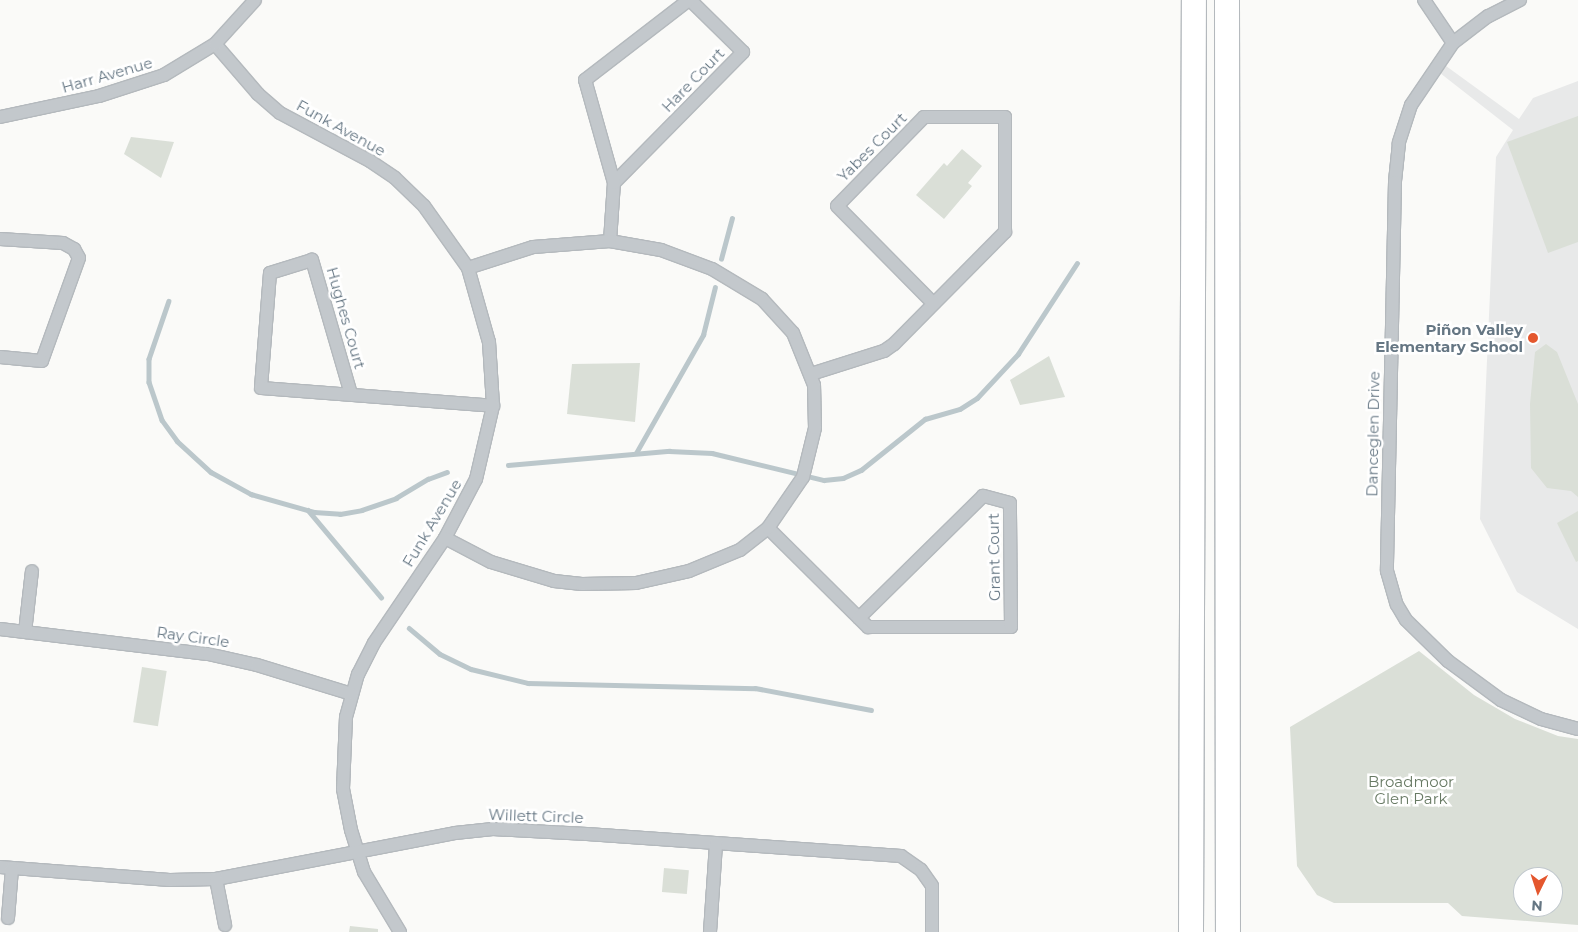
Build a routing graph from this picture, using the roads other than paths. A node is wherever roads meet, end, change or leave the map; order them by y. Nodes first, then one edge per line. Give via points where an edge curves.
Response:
1 (254, 0) edge
2 (689, 0) edge
3 (1194, 0) edge
4 (1227, 0) edge
5 (1424, 0) edge
6 (1520, 0) edge
7 (1453, 43) junction
8 (215, 44) junction
9 (0, 117) edge
10 (614, 183) junction
11 (0, 239) edge
12 (610, 241) junction
13 (468, 268) junction
14 (933, 303) junction
15 (0, 357) edge
16 (811, 374) junction
17 (351, 394) junction
18 (493, 406) junction
19 (768, 528) junction
20 (445, 538) junction
21 (32, 571) dead end
22 (858, 618) junction
23 (0, 629) edge
24 (26, 632) junction
25 (352, 694) junction
26 (1578, 729) edge
27 (716, 844) junction
28 (356, 852) junction
29 (6, 867) edge
30 (216, 878) junction
31 (8, 918) dead end
32 (224, 925) dead end
33 (400, 932) edge
34 (710, 932) edge
35 (932, 932) edge
36 (1191, 932) edge
37 (1228, 932) edge

1 - 8 street, Harr Avenue
2 - 10 street, Hare Court via 585,80
2 - 10 street, Hare Court via 743,52
3 - 36 highway
4 - 37 highway
5 - 7 street
6 - 7 street, Danceglen Drive via 1488,16
7 - 26 street, Danceglen Drive via 1411,105 1396,162 1387,572 1397,605 1406,620 1448,661 1508,704 1541,719
8 - 9 street, Harr Avenue via 185,64 145,83
8 - 13 street, Funk Avenue via 258,94 280,113 395,178 424,206
10 - 12 street, Hare Court
11 - 15 street via 63,243 74,249 78,258 42,361
12 - 13 street via 533,247
12 - 16 street via 680,255 746,287 785,322 800,345
13 - 18 street, Funk Avenue via 489,342
14 - 14 street, Yabes Court via 1004,232 1005,117 924,117 837,206
14 - 16 street, Yabes Court via 884,351
16 - 19 street via 816,415 811,452 799,485
17 - 17 street, Hughes Court via 261,388 270,273 312,260
17 - 18 street, Hughes Court
18 - 20 street, Funk Avenue via 476,479
19 - 20 street via 740,550 690,571 653,580 610,584 582,584 536,577 491,562
19 - 22 street, Grant Court
20 - 25 street, Funk Avenue via 374,642
21 - 24 street
22 - 22 street, Grant Court via 868,627 1011,627 1010,503 983,496
23 - 24 street, Ray Circle
24 - 25 street, Ray Circle via 208,654 257,664
25 - 28 street, Funk Avenue via 346,716 343,772
27 - 28 street, Willett Circle via 493,830 456,833
27 - 34 street
27 - 35 street, Willett Circle via 908,859 932,886
28 - 30 street
28 - 33 street, Funk Avenue via 376,897
29 - 30 street via 170,880
29 - 31 street
30 - 32 street

